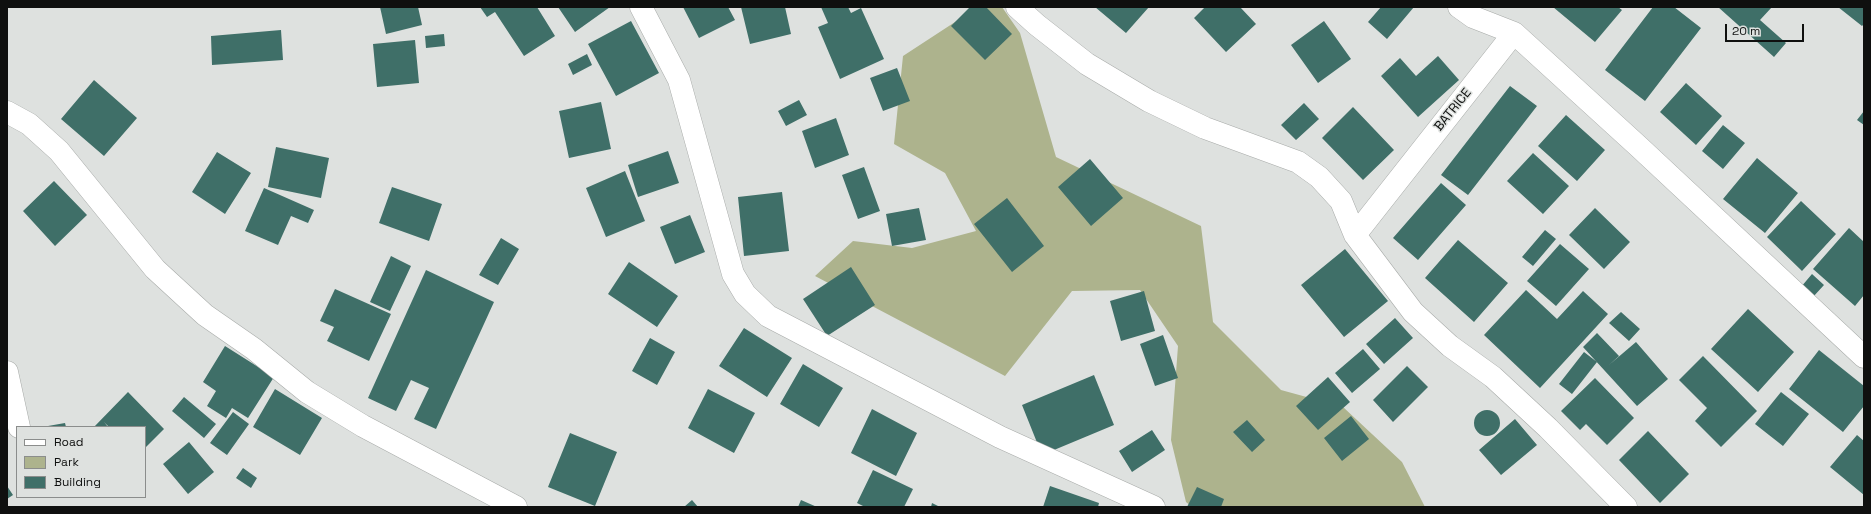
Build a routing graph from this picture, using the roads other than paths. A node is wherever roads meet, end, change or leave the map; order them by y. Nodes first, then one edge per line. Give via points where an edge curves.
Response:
1 (641, 7) edge
2 (1017, 7) edge
3 (1459, 7) edge
4 (1514, 33) junction
5 (7, 112) edge
6 (1356, 235) junction
7 (1864, 357) edge
8 (7, 372) edge
9 (19, 426) edge
10 (516, 507) edge
11 (1154, 507) edge
12 (1626, 507) edge

1 - 11 street via 679,80 733,274 745,294 768,316 986,430
2 - 6 street via 1087,64 1149,101 1205,128 1298,162 1319,177 1341,201
3 - 4 street via 1473,18
4 - 6 street, BATRICE
4 - 7 street
5 - 10 street via 29,124 59,151 155,269 205,315 254,349 307,392 363,426
6 - 12 street via 1413,312 1450,346 1493,377
8 - 9 street

